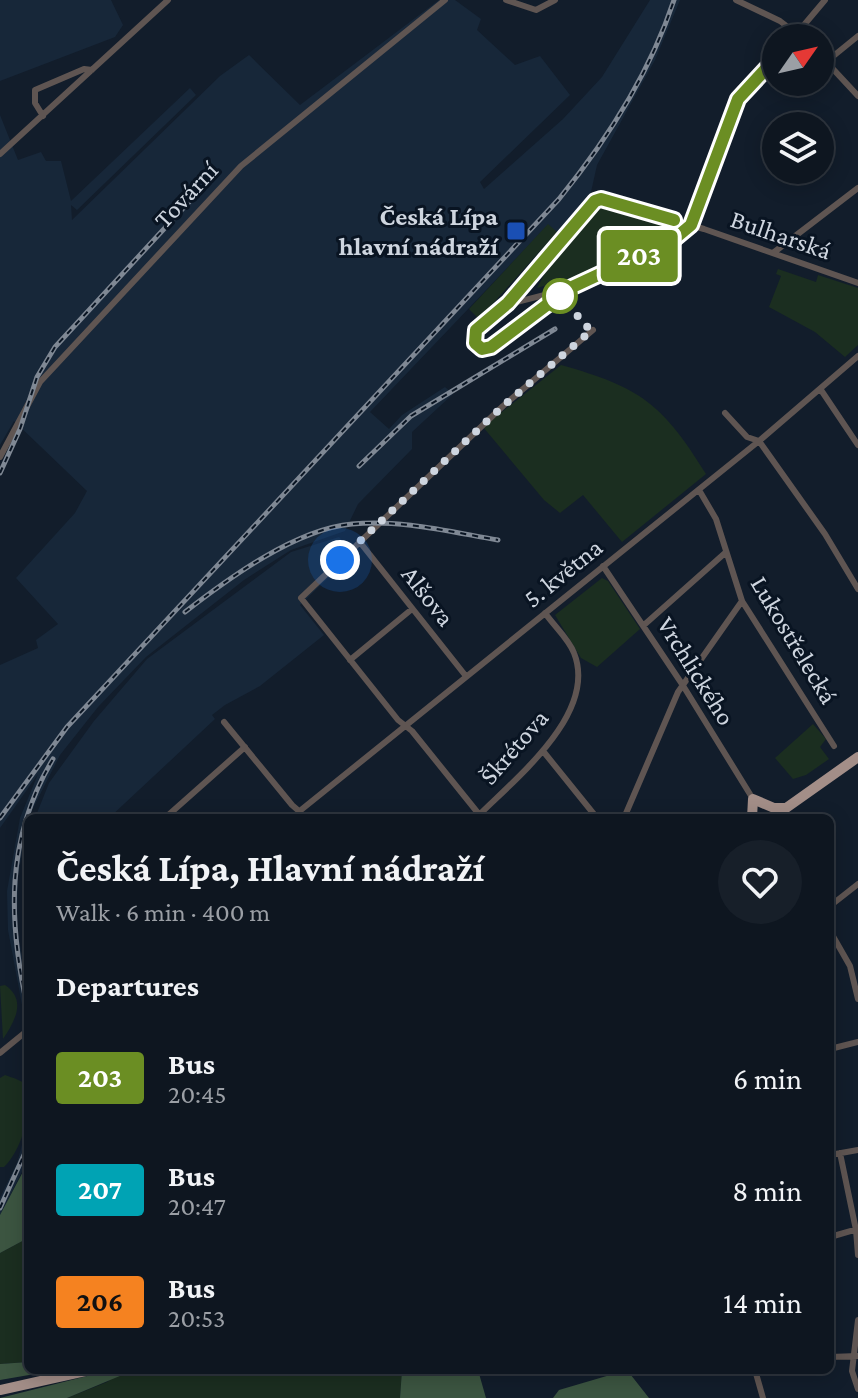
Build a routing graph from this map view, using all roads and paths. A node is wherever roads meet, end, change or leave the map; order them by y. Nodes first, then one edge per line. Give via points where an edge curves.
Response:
1 (168, 0) edge
2 (445, 0) edge
3 (506, 0) edge
4 (555, 0) edge
5 (736, 0) edge
6 (825, 0) edge
7 (777, 24) edge
8 (806, 24) edge
9 (858, 36) edge
10 (834, 56) edge
11 (92, 70) junction
12 (834, 70) edge
13 (762, 73) edge
14 (858, 96) edge
15 (43, 116) junction
16 (2, 152) edge
17 (858, 188) edge
18 (691, 225) junction
19 (773, 253) junction
20 (858, 283) edge
21 (568, 289) junction
22 (508, 303) junction
23 (593, 330) dead end
24 (858, 356) edge
25 (821, 390) junction
26 (725, 413) dead end
27 (759, 441) junction
28 (858, 445) edge
29 (0, 457) edge
30 (699, 490) junction
31 (359, 541) junction
32 (725, 553) junction
33 (603, 566) junction
34 (858, 589) edge
35 (742, 601) junction
36 (412, 609) junction
37 (545, 613) junction
38 (644, 625) junction
39 (350, 660) junction
40 (465, 675) junction
41 (682, 684) junction
42 (224, 722) dead end
43 (405, 726) junction
44 (834, 746) dead end
45 (245, 747) junction
46 (543, 751) junction
47 (858, 757) edge
48 (753, 799) junction
49 (299, 811) junction
50 (785, 813) edge
51 (170, 814) edge
52 (296, 814) edge
53 (302, 814) edge
54 (477, 814) edge
55 (482, 814) edge
56 (594, 814) edge
57 (626, 814) edge
58 (752, 814) edge
59 (858, 884) edge
60 (834, 903) edge
61 (834, 937) edge
62 (854, 965) edge
63 (858, 999) edge
64 (24, 1033) edge
65 (858, 1042) edge
66 (834, 1048) edge
67 (0, 1053) edge
68 (858, 1150) edge
69 (840, 1153) junction
70 (834, 1154) edge
71 (857, 1229) edge
72 (834, 1236) edge
73 (858, 1255) edge
74 (858, 1320) edge
75 (856, 1356) edge
76 (834, 1357) edge
77 (72, 1374) edge
78 (756, 1374) edge
79 (858, 1389) edge
80 (0, 1390) edge
81 (763, 1398) edge

1 - 11 street
2 - 29 street, Tovární via 241,166 40,382
3 - 4 street via 536,10
5 - 7 street
6 - 8 street
9 - 10 street
11 - 15 street
11 - 15 street via 35,90
12 - 14 street
13 - 18 street via 738,99
15 - 16 street
17 - 19 street
18 - 19 street, Bulharská
18 - 21 street, Bulharská via 673,240
18 - 22 street, Bulharská via 595,201
19 - 20 street, Bulharská
21 - 22 street, Bulharská
21 - 22 street, Bulharská via 491,347 478,348 476,330
23 - 31 street
24 - 25 street, 5. května
25 - 27 street, 5. května
25 - 28 street
26 - 27 street via 747,437
27 - 30 street, 5. května
27 - 34 street
30 - 32 street, Lukostřelecká via 716,519
30 - 33 street, 5. května
31 - 36 street, Alšova
31 - 39 street via 301,598
32 - 35 street, Lukostřelecká
32 - 38 street, Lukostřelecká
33 - 37 street, 5. května
33 - 38 street, Vrchlického
35 - 41 street
35 - 44 street, Lukostřelecká
36 - 39 street
36 - 40 street, Alšova
37 - 40 street, 5. května
37 - 46 street, Škrétova via 574,650 579,669 578,692 569,713
38 - 41 street, Vrchlického
39 - 43 street
40 - 43 street, 5. května
41 - 48 street, Vrchlického
41 - 57 street
42 - 45 street
43 - 49 street, 5. května
43 - 54 street
45 - 49 street
45 - 51 street
46 - 55 street, Škrétova
46 - 56 street
47 - 50 main road
48 - 50 main road
48 - 58 main road
49 - 52 street, 5. května
49 - 53 street
59 - 60 street
61 - 62 street
62 - 63 street
64 - 67 street
65 - 66 street
68 - 69 street
69 - 70 street
69 - 71 street
71 - 72 street
71 - 73 street
74 - 75 street
75 - 76 street
75 - 79 street via 852,1371
77 - 80 main road
78 - 81 street

